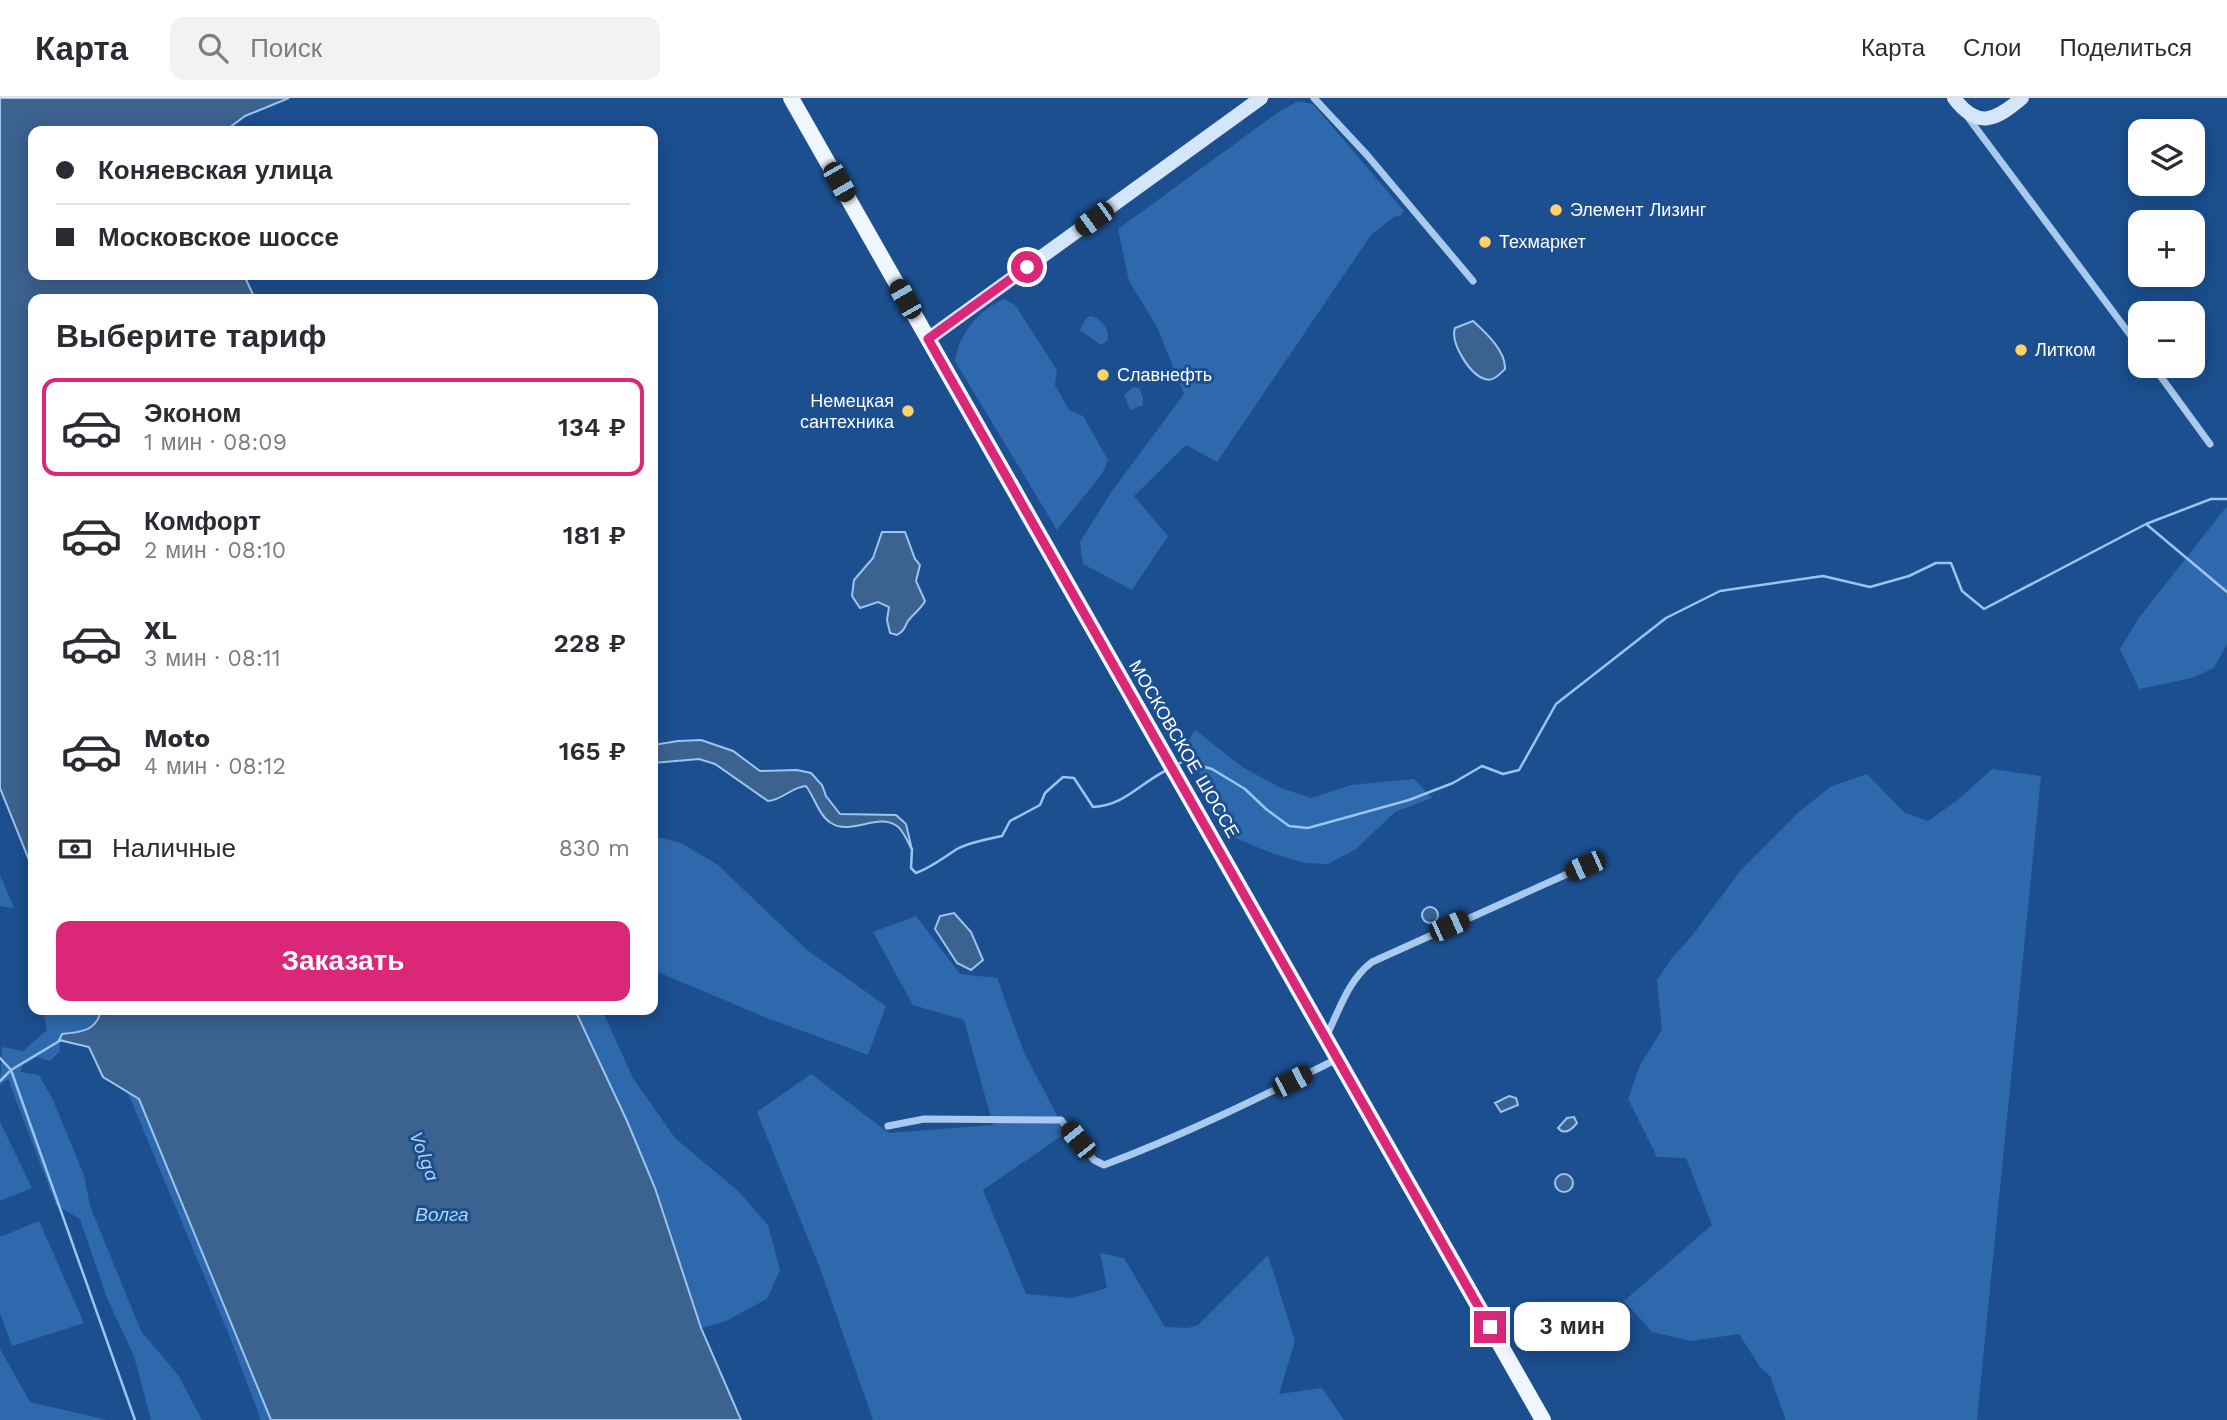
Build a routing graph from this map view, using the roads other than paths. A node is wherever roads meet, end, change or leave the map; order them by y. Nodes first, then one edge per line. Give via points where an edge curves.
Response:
1 (790, 98) edge
2 (1261, 98) edge
3 (1314, 98) edge
4 (2022, 98) edge
5 (1957, 103) edge
6 (1472, 281) dead end
7 (2128, 332) edge
8 (928, 339) junction
9 (2162, 378) edge
10 (2210, 444) dead end
11 (1585, 866) dead end
12 (1326, 1038) junction
13 (1338, 1059) junction
14 (888, 1126) dead end
15 (1543, 1420) edge

1 - 8 main road, МОСКОВСКОЕ ШОССЕ
2 - 8 street
3 - 6 street
4 - 5 street via 1998,116 1985,119 1970,115
5 - 7 street
8 - 12 main road, МОСКОВСКОЕ ШОССЕ
9 - 10 street
11 - 12 street via 1372,962 1353,981
12 - 13 main road, МОСКОВСКОЕ ШОССЕ
13 - 14 street via 1104,1165 1094,1160 1061,1121 924,1119
13 - 15 main road, МОСКОВСКОЕ ШОССЕ

